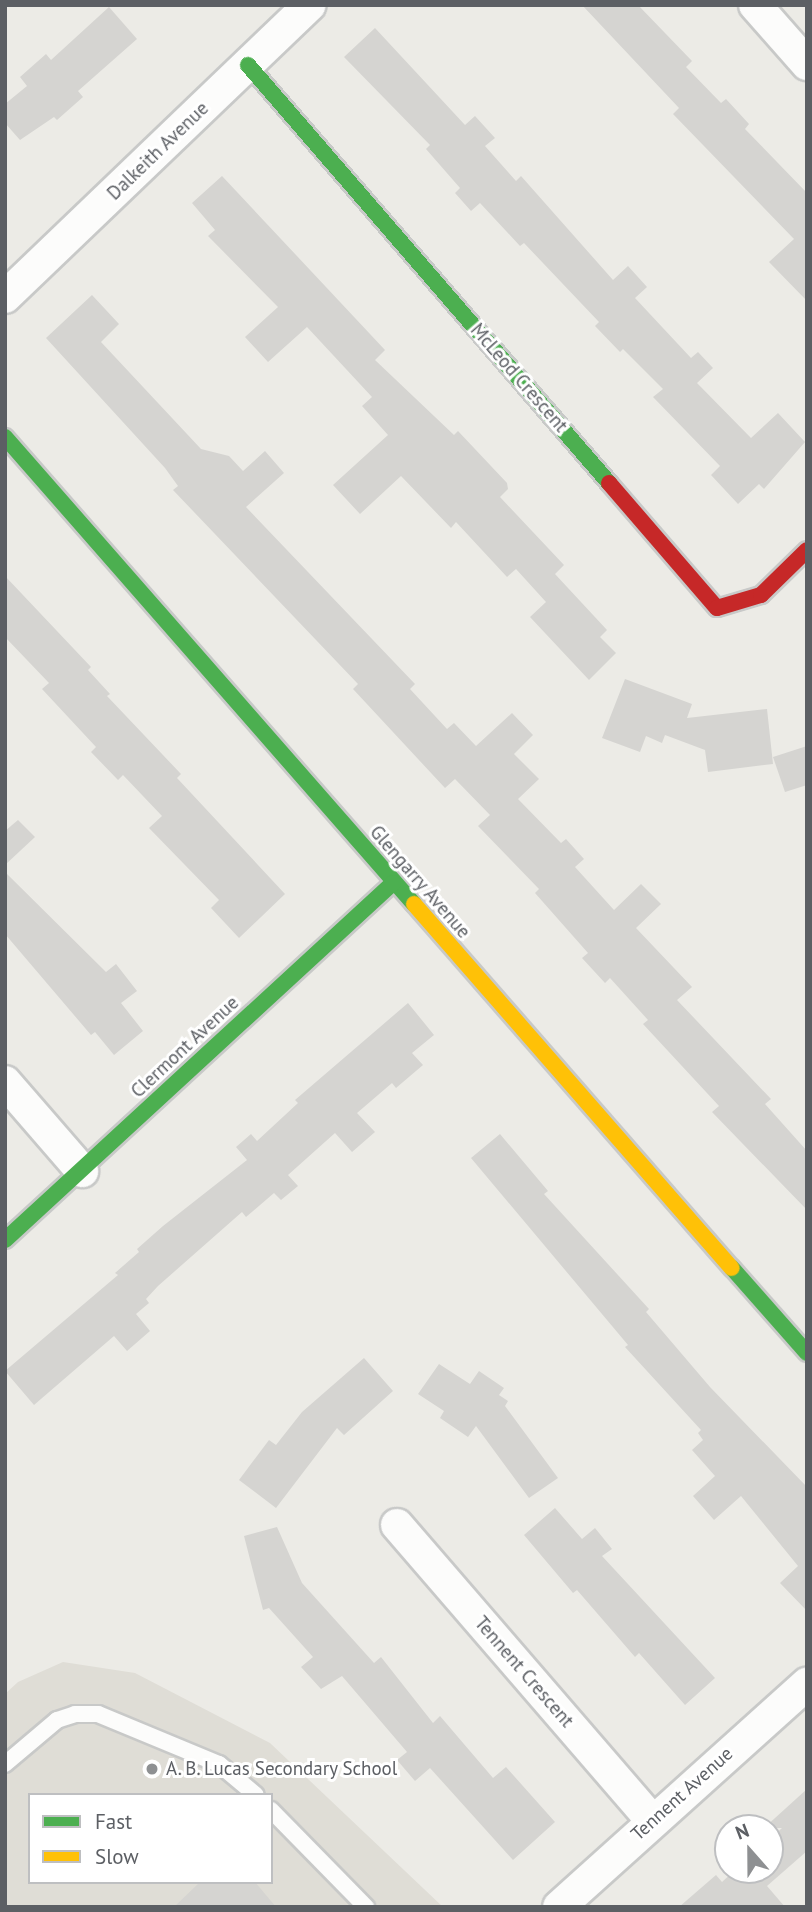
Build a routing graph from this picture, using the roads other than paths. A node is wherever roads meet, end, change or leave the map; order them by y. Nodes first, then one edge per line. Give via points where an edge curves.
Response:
1 (310, 5) edge
2 (755, 5) edge
3 (807, 64) edge
4 (248, 65) junction
5 (5, 297) edge
6 (5, 437) edge
7 (807, 550) edge
8 (393, 883) junction
9 (5, 1083) edge
10 (82, 1171) junction
11 (5, 1240) edge
12 (807, 1353) edge
13 (397, 1524) dead end
14 (807, 1684) edge
15 (5, 1764) edge
16 (254, 1793) edge
17 (273, 1812) edge
18 (652, 1820) junction
19 (366, 1907) edge
20 (559, 1907) edge

1 - 4 street, Dalkeith Avenue
2 - 3 street
4 - 5 street, Dalkeith Avenue
4 - 7 street, McLeod Crescent via 717,608 761,595
6 - 8 street, Glengarry Avenue
8 - 10 street, Clermont Avenue
8 - 12 street, Glengarry Avenue
9 - 10 street
10 - 11 street, Clermont Avenue
13 - 18 street, Tennent Crescent
14 - 18 street, Tennent Avenue
15 - 16 lane via 57,1720 97,1714 219,1764
17 - 19 lane
18 - 20 street, Tennent Avenue

